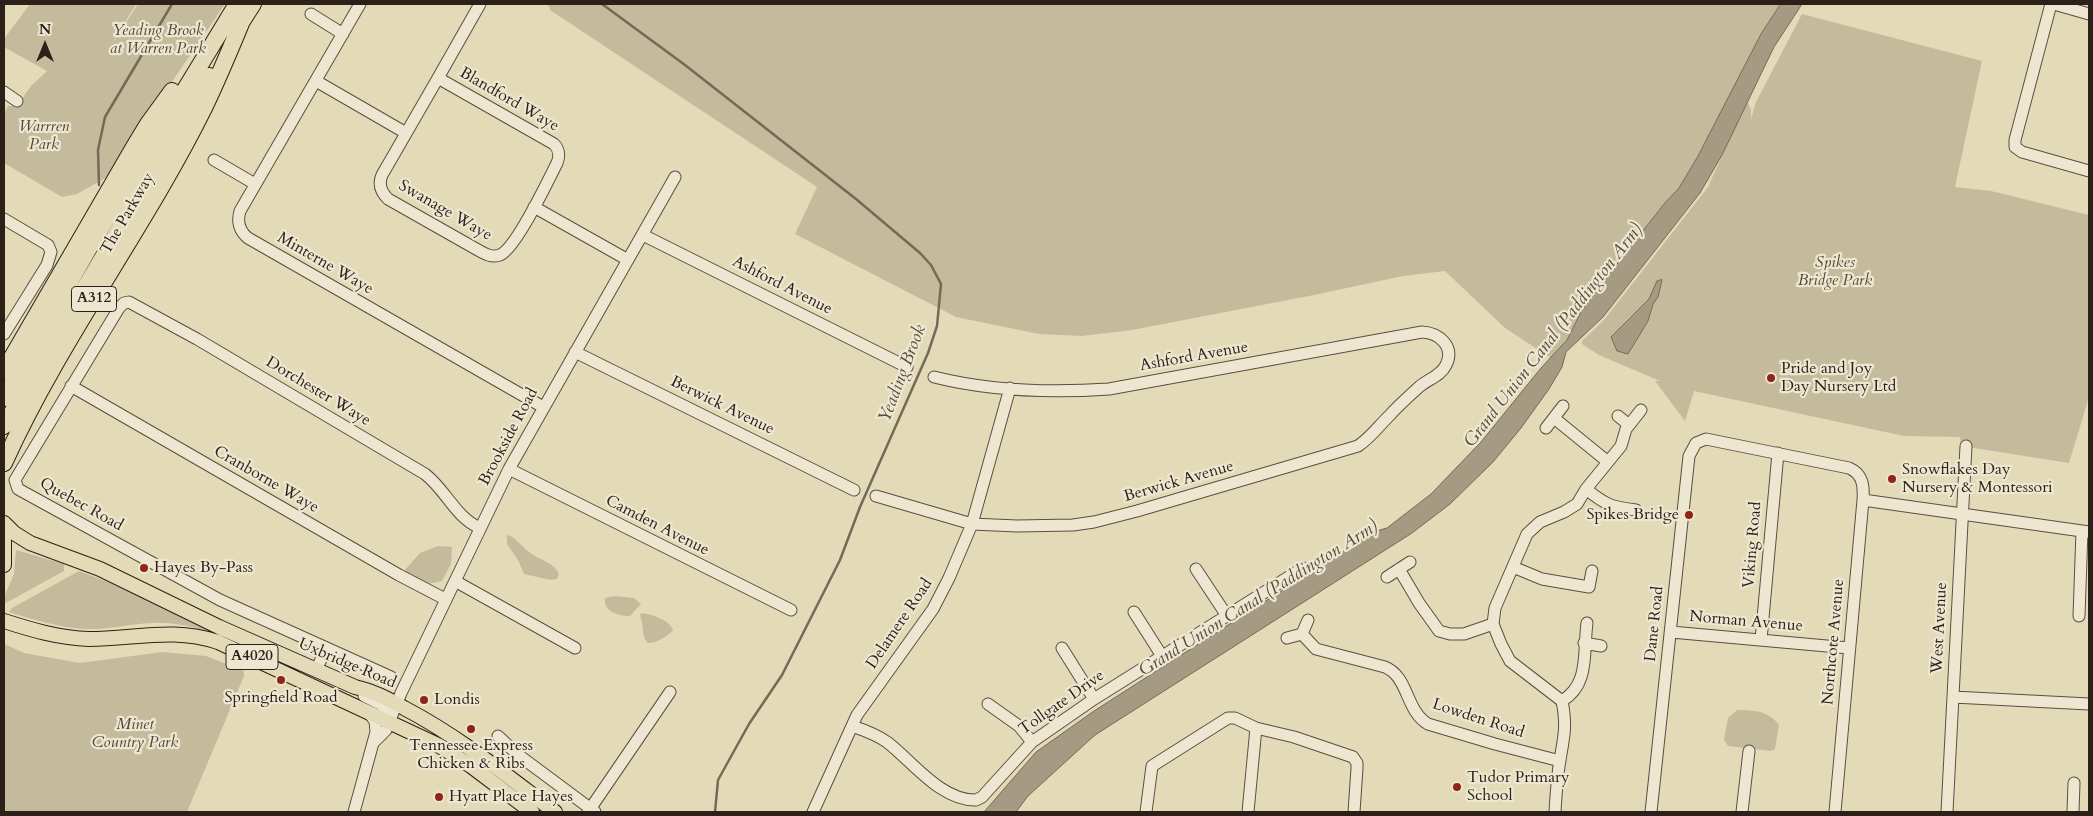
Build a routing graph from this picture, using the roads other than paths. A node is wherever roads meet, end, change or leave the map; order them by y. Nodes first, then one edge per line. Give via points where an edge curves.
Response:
1 (253, 4) edge
2 (360, 4) edge
3 (480, 4) edge
4 (2053, 4) edge
5 (236, 13) edge
6 (311, 14) dead end
7 (2089, 14) edge
8 (343, 34) junction
9 (438, 78) junction
10 (316, 81) junction
11 (4, 92) edge
12 (17, 101) dead end
13 (406, 133) junction
14 (214, 160) dead end
15 (2089, 171) edge
16 (675, 177) dead end
17 (255, 184) junction
18 (534, 207) junction
19 (4, 219) edge
20 (642, 234) junction
21 (54, 235) dead end
22 (48, 246) junction
23 (628, 260) junction
24 (126, 302) joint
25 (4, 334) edge
26 (575, 352) junction
27 (1449, 353) joint
28 (907, 367) dead end
29 (4, 371) edge
30 (934, 377) dead end
31 (71, 386) junction
32 (1010, 388) junction
33 (4, 398) edge
34 (1563, 406) dead end
35 (543, 407) junction
36 (1641, 410) dead end
37 (1618, 416) dead end
38 (1554, 418) junction
39 (1629, 425) junction
40 (4, 426) edge
41 (1546, 428) dead end
42 (1966, 446) dead end
43 (1778, 453) junction
44 (1608, 462) junction
45 (4, 463) edge
46 (509, 469) junction
47 (1586, 489) junction
48 (854, 490) dead end
49 (876, 496) dead end
50 (1863, 500) junction
51 (1636, 510) dead end
52 (1963, 514) junction
53 (4, 523) edge
54 (972, 524) junction
55 (480, 528) junction
56 (2085, 532) edge
57 (4, 540) edge
58 (1410, 562) dead end
59 (4, 565) edge
60 (1303, 568) dead end
61 (1513, 568) junction
62 (1196, 569) dead end
63 (1399, 569) junction
64 (1592, 571) dead end
65 (1387, 577) dead end
66 (455, 581) junction
67 (445, 599) junction
68 (791, 610) dead end
69 (1134, 612) dead end
70 (1227, 616) junction
71 (2079, 616) dead end
72 (1308, 620) dead end
73 (4, 621) edge
74 (1586, 623) dead end
75 (1494, 624) junction
76 (1671, 632) junction
77 (1302, 634) junction
78 (1287, 638) dead end
79 (1760, 640) junction
80 (1584, 643) junction
81 (1602, 646) dead end
82 (575, 648) dead end
83 (1062, 648) dead end
84 (1849, 648) junction
85 (326, 649) junction
86 (1162, 656) junction
87 (316, 670) junction
88 (391, 677) dead end
89 (355, 686) junction
90 (670, 692) dead end
91 (1953, 697) junction
92 (1094, 699) junction
93 (1562, 701) junction
94 (396, 703) junction
95 (988, 704) dead end
96 (2089, 704) edge
97 (363, 708) junction
98 (390, 721) junction
99 (852, 726) junction
100 (1256, 728) junction
101 (498, 736) dead end
102 (375, 741) junction
103 (1032, 742) junction
104 (1749, 751) dead end
105 (1560, 761) junction
106 (2074, 783) dead end
107 (591, 811) edge
108 (354, 812) edge
109 (532, 812) edge
110 (555, 812) edge
111 (813, 812) edge
112 (1146, 812) edge
113 (1248, 812) edge
114 (1354, 812) edge
115 (1555, 812) edge
116 (1651, 812) edge
117 (1742, 812) edge
118 (1835, 812) edge
119 (1947, 812) edge
120 (2073, 812) edge

1 - 5 highway, The Parkway / A312
2 - 8 street, Minterne Waye
3 - 9 street, Blandford Waye
4 - 7 street
4 - 15 street via 2015,147 2022,152
5 - 29 highway, A312 via 148,124
5 - 33 highway, The Parkway / A312 via 94,240
5 - 40 highway, The Parkway / A312
5 - 45 highway, A312 via 224,65 182,149 50,374
6 - 8 street
8 - 10 street, Minterne Waye
9 - 13 street, Blandford Waye
9 - 18 street, Blandford Waye via 556,146 559,159
10 - 13 street
10 - 17 street, Minterne Waye
11 - 12 street
13 - 18 street, Swanage Waye via 380,178 381,189 388,199 494,256 509,249
14 - 17 street
16 - 20 street, Brookside Road
17 - 35 street, Minterne Waye via 239,215 244,235
18 - 23 street
19 - 22 street
20 - 23 street, Brookside Road
20 - 28 street, Ashford Avenue
21 - 22 street
22 - 25 street via 51,252 47,265
23 - 26 street, Brookside Road
24 - 31 street, Quebec Road via 119,308
24 - 55 street, Dorchester Waye via 132,302 197,339 418,470 437,484 459,514
26 - 35 street, Brookside Road
26 - 48 street, Berwick Avenue
27 - 32 street, Ashford Avenue via 1441,337 1422,332 1109,389
27 - 54 street, Berwick Avenue via 1441,372 1415,391 1364,442 1350,450 1094,522 1034,526
30 - 32 street, Ashford Avenue
31 - 67 street, Cranborne Waye
31 - 85 street, Quebec Road via 15,480 16,487 220,600
32 - 54 street, Delamere Road
34 - 38 street
35 - 46 street, Brookside Road
36 - 39 street
37 - 39 street
38 - 41 street
38 - 44 street
39 - 44 street via 1621,446
42 - 52 street, West Avenue
43 - 50 street, Northcote Avenue via 1849,468 1860,476
43 - 76 street, Dane Road via 1714,439 1698,442 1692,448
43 - 79 street, Viking Road
44 - 47 street
46 - 55 street, Brookside Road
46 - 68 street, Camden Avenue
47 - 51 street via 1613,508
47 - 61 street via 1576,504 1540,522 1527,534
49 - 54 street, Berwick Avenue
50 - 52 street
50 - 84 street, Northcote Avenue
52 - 56 street
52 - 91 street, West Avenue
53 - 87 main road, Uxbridge Road / A4020 via 30,543 86,563
54 - 99 street, Delamere Road via 933,609
55 - 66 street, Brookside Road
56 - 71 street
57 - 59 main road
58 - 63 street
60 - 70 street, Tollgate Drive
61 - 64 street via 1589,593
61 - 75 street via 1495,608
62 - 70 street
63 - 65 street
63 - 75 street via 1439,631 1464,634
66 - 67 street, Brookside Road
66 - 82 street
67 - 94 street, Brookside Road
69 - 86 street
70 - 86 street, Tollgate Drive
72 - 77 street
73 - 97 main road, Uxbridge Road / A4020 via 70,638 171,633 200,636
74 - 80 street
75 - 93 street via 1510,660
76 - 79 street, Norman Avenue
76 - 116 street, Dane Road
77 - 78 street
77 - 105 street, Lowden Road via 1316,649 1390,669 1400,679 1413,709 1428,724
79 - 84 street, Norman Avenue
80 - 81 street
80 - 93 street via 1582,679 1573,694
83 - 92 street
84 - 118 street, Northcote Avenue
85 - 87 street
85 - 88 street, Quebec Road
86 - 92 street, Tollgate Drive
87 - 89 main road, Uxbridge Road / A4020
89 - 94 main road, Uxbridge Road / A4020
89 - 98 street via 363,696 382,705
90 - 107 street
91 - 96 street
91 - 119 street, West Avenue
92 - 103 street, Tollgate Drive
93 - 105 street via 1565,735
94 - 98 street, Brookside Road
94 - 110 main road, Uxbridge Road / A4020 via 458,740
95 - 103 street via 1019,726
97 - 98 main road, Uxbridge Road / A4020
97 - 102 street via 375,722
98 - 102 street
98 - 109 main road, Uxbridge Road / A4020 via 438,744
99 - 103 street, Tollgate Drive via 887,742 942,788 974,800 982,797
99 - 111 street, Delamere Road
100 - 112 street via 1235,718 1224,718 1152,766
100 - 113 street
100 - 114 street via 1294,736 1355,759
101 - 107 street via 516,754
102 - 108 street
104 - 117 street
105 - 115 street
106 - 120 street

